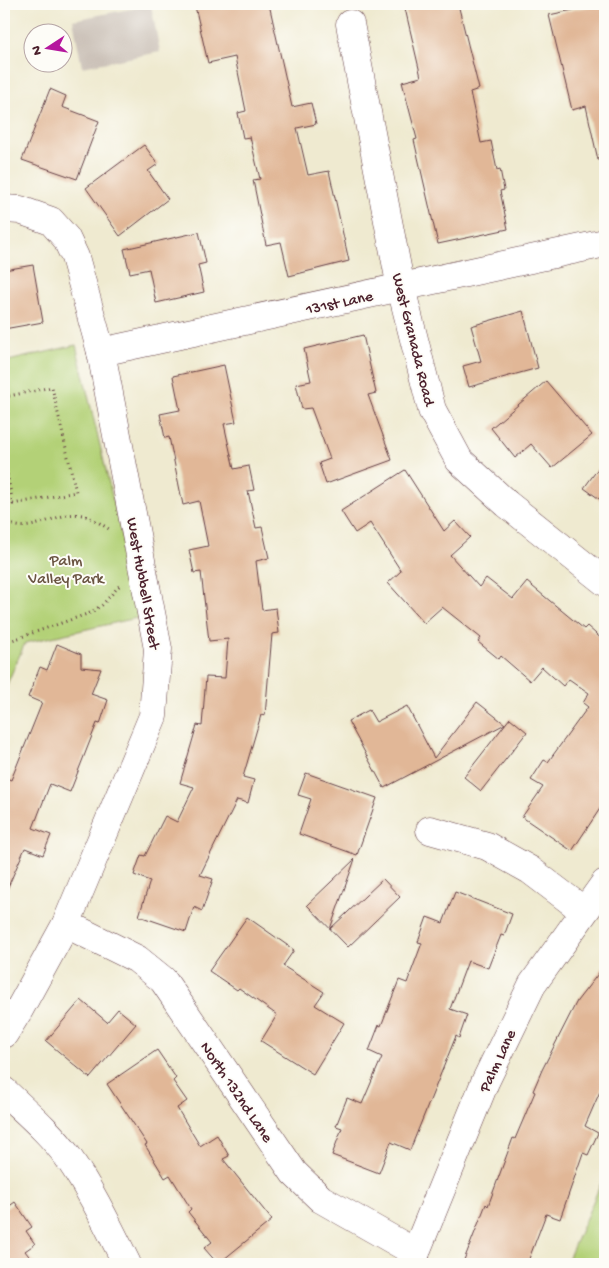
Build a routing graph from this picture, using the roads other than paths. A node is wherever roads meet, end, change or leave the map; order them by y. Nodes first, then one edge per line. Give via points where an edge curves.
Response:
1 (350, 24) dead end
2 (4, 209) edge
3 (605, 243) edge
4 (401, 288) junction
5 (102, 352) junction
6 (605, 582) edge
7 (430, 830) dead end
8 (605, 883) edge
9 (584, 911) junction
10 (66, 924) junction
11 (4, 1034) edge
12 (4, 1091) edge
13 (413, 1258) edge
14 (126, 1264) edge

1 - 4 street, West Granada Road
2 - 5 street, West Hubbell Street via 20,210 51,221 66,238
3 - 4 street, 131st Lane
4 - 5 street, 131st Lane
4 - 6 street, West Granada Road via 432,410 459,460 507,504
5 - 10 street, West Hubbell Street via 158,649 153,716
7 - 9 street via 487,846 530,870
8 - 9 street, Palm Lane
9 - 13 street, Palm Lane via 532,985 485,1082
10 - 11 street, West Hubbell Street
10 - 13 street, North 132nd Lane via 136,959 163,980 294,1173 321,1200
12 - 14 street via 40,1124 68,1157

